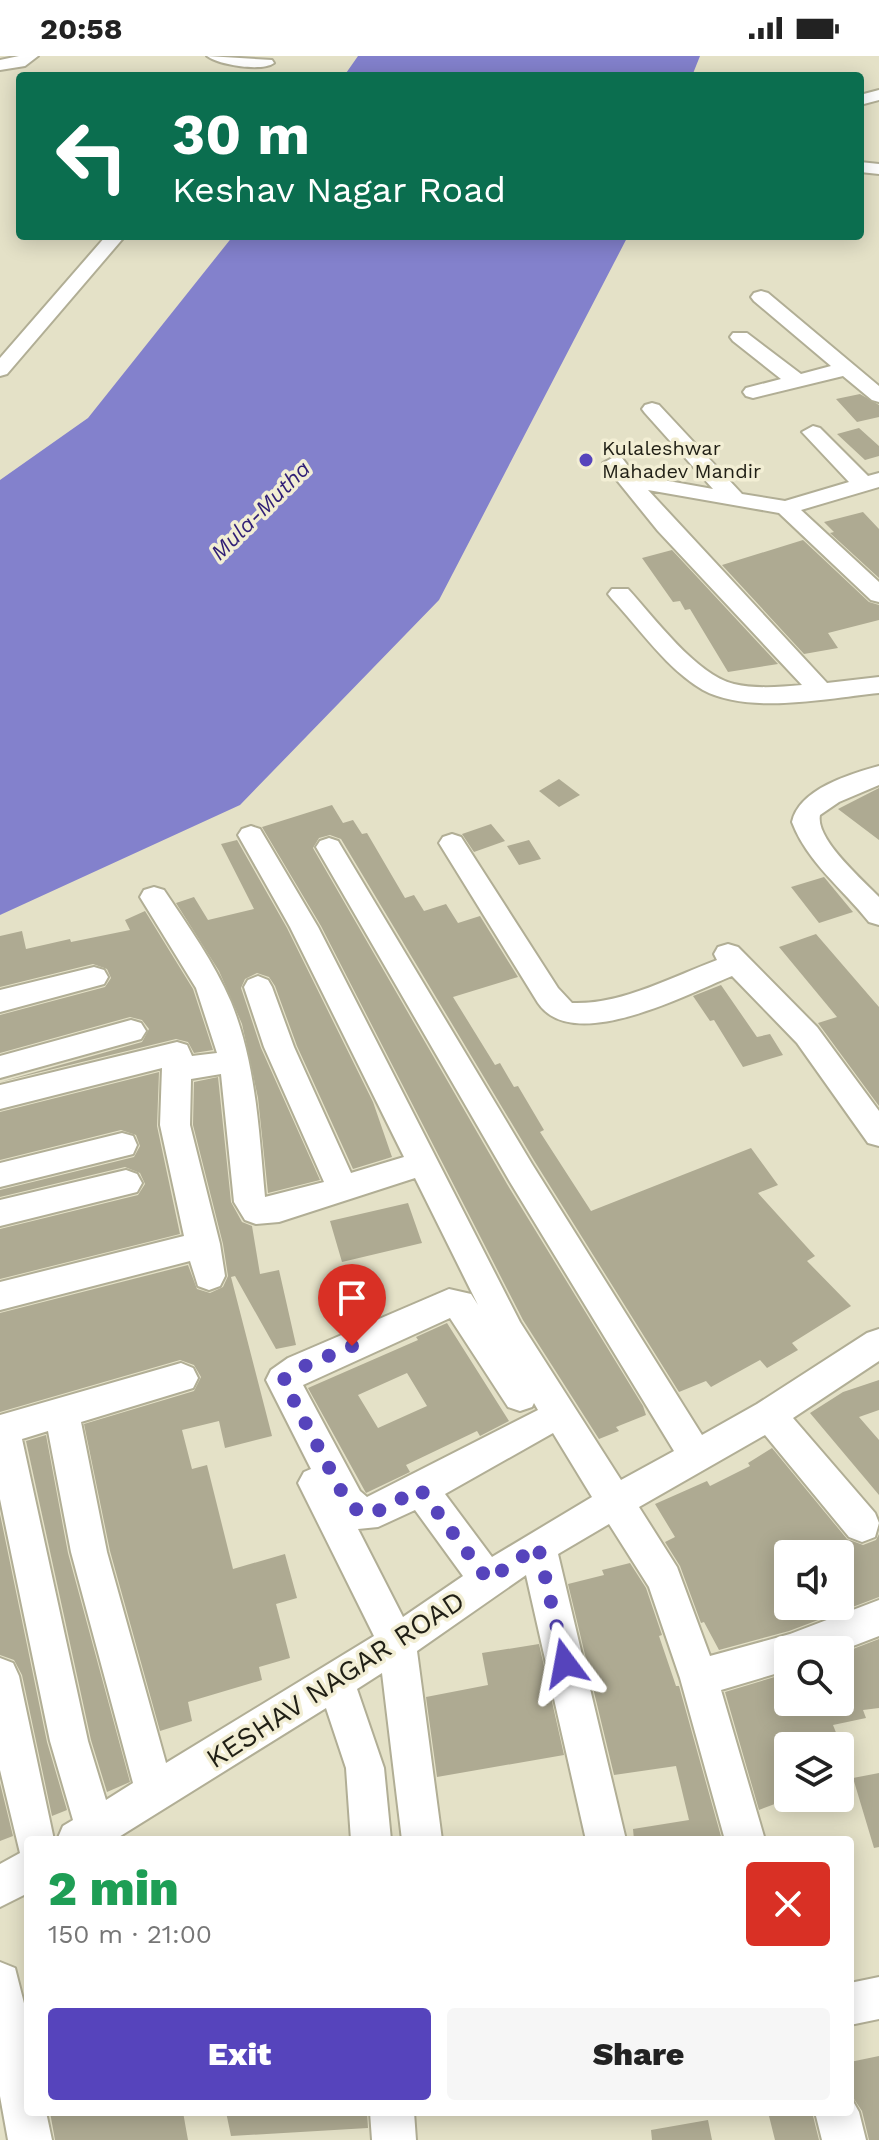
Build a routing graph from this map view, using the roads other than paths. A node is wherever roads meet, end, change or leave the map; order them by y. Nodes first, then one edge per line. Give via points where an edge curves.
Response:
1 (30, 56) edge
2 (215, 56) edge
3 (0, 65) edge
4 (274, 65) edge
5 (97, 240) edge
6 (112, 240) edge
7 (67, 282) junction
8 (761, 297) dead end
9 (50, 301) junction
10 (774, 335) dead end
11 (740, 337) dead end
12 (0, 346) edge
13 (0, 370) edge
14 (836, 371) junction
15 (797, 381) junction
16 (874, 386) edge
17 (753, 392) dead end
18 (652, 409) dead end
19 (813, 432) dead end
20 (871, 482) edge
21 (735, 499) junction
22 (786, 508) junction
23 (620, 594) dead end
24 (879, 595) edge
25 (879, 685) edge
26 (820, 690) junction
27 (879, 775) edge
28 (251, 835) dead end
29 (452, 843) dead end
30 (329, 847) dead end
31 (154, 897) dead end
32 (878, 912) edge
33 (94, 977) dead end
34 (258, 987) dead end
35 (0, 1001) edge
36 (131, 1031) dead end
37 (215, 1064) dead end
38 (0, 1067) edge
39 (176, 1070) junction
40 (0, 1096) edge
41 (879, 1134) edge
42 (122, 1145) dead end
43 (421, 1164) junction
44 (0, 1175) edge
45 (126, 1183) dead end
46 (343, 1189) junction
47 (0, 1213) edge
48 (204, 1244) junction
49 (209, 1276) dead end
50 (0, 1296) edge
51 (879, 1343) edge
52 (181, 1378) dead end
53 (520, 1396) dead end
54 (62, 1412) junction
55 (769, 1415) junction
56 (539, 1425) dead end
57 (1, 1430) edge
58 (696, 1456) junction
59 (316, 1481) dead end
60 (420, 1489) junction
61 (617, 1501) junction
62 (862, 1525) dead end
63 (538, 1546) junction
64 (488, 1580) junction
65 (879, 1618) edge
66 (832, 1636) edge
67 (397, 1643) junction
68 (774, 1656) edge
69 (0, 1676) edge
70 (699, 1678) junction
71 (336, 1681) junction
72 (155, 1792) junction
73 (86, 1834) edge
74 (33, 1836) edge
75 (371, 1836) edge
76 (421, 1836) edge
77 (605, 1836) edge
78 (744, 1836) edge
79 (24, 1872) edge
80 (0, 1887) edge
81 (0, 1983) edge
82 (879, 1998) edge
83 (854, 2003) edge
84 (24, 2109) edge
85 (25, 2116) edge
86 (392, 2116) edge
87 (838, 2116) edge
88 (30, 2140) edge
89 (394, 2140) edge
90 (844, 2140) edge

1 - 3 street
2 - 4 street
5 - 7 street
6 - 7 street
7 - 9 street
8 - 14 street
9 - 12 street
9 - 13 street
10 - 14 street
11 - 15 street
14 - 15 street
14 - 16 street
15 - 17 street
18 - 21 street
19 - 20 street
20 - 22 street
21 - 22 street
21 - 26 street via 621,472
22 - 24 street
23 - 26 street via 725,691
25 - 26 street
27 - 32 street via 816,804 803,823 812,841
28 - 43 street via 304,927
29 - 41 street via 555,1006 569,1014 603,1012 732,959 807,1035
30 - 58 street via 414,996
31 - 46 street via 223,1018 250,1202 256,1211 265,1212
33 - 35 street
34 - 46 street
36 - 38 street
37 - 39 street
39 - 40 street via 177,1053
39 - 48 street via 175,1125
42 - 44 street
43 - 46 street
43 - 61 street via 508,1332
45 - 47 street
48 - 49 street
48 - 50 street
51 - 55 street, KESHAV NAGAR ROAD
52 - 54 street
53 - 60 street via 459,1304 449,1303 283,1380 347,1502 362,1514
54 - 57 street
54 - 72 street via 89,1552
55 - 58 street, KESHAV NAGAR ROAD
55 - 62 street
56 - 60 street
57 - 73 street
58 - 61 street, KESHAV NAGAR ROAD
59 - 67 street
60 - 64 street
61 - 63 street, KESHAV NAGAR ROAD
61 - 70 street via 664,1579
63 - 64 street, KESHAV NAGAR ROAD
63 - 77 street
64 - 67 street, KESHAV NAGAR ROAD
65 - 66 street
67 - 71 street, KESHAV NAGAR ROAD
67 - 76 street
68 - 70 street
69 - 74 street
70 - 78 street
71 - 72 street, KESHAV NAGAR ROAD
71 - 75 street via 365,1768
72 - 73 street, KESHAV NAGAR ROAD
79 - 80 street
81 - 84 street
82 - 83 street
85 - 88 street
86 - 89 street
87 - 90 street

